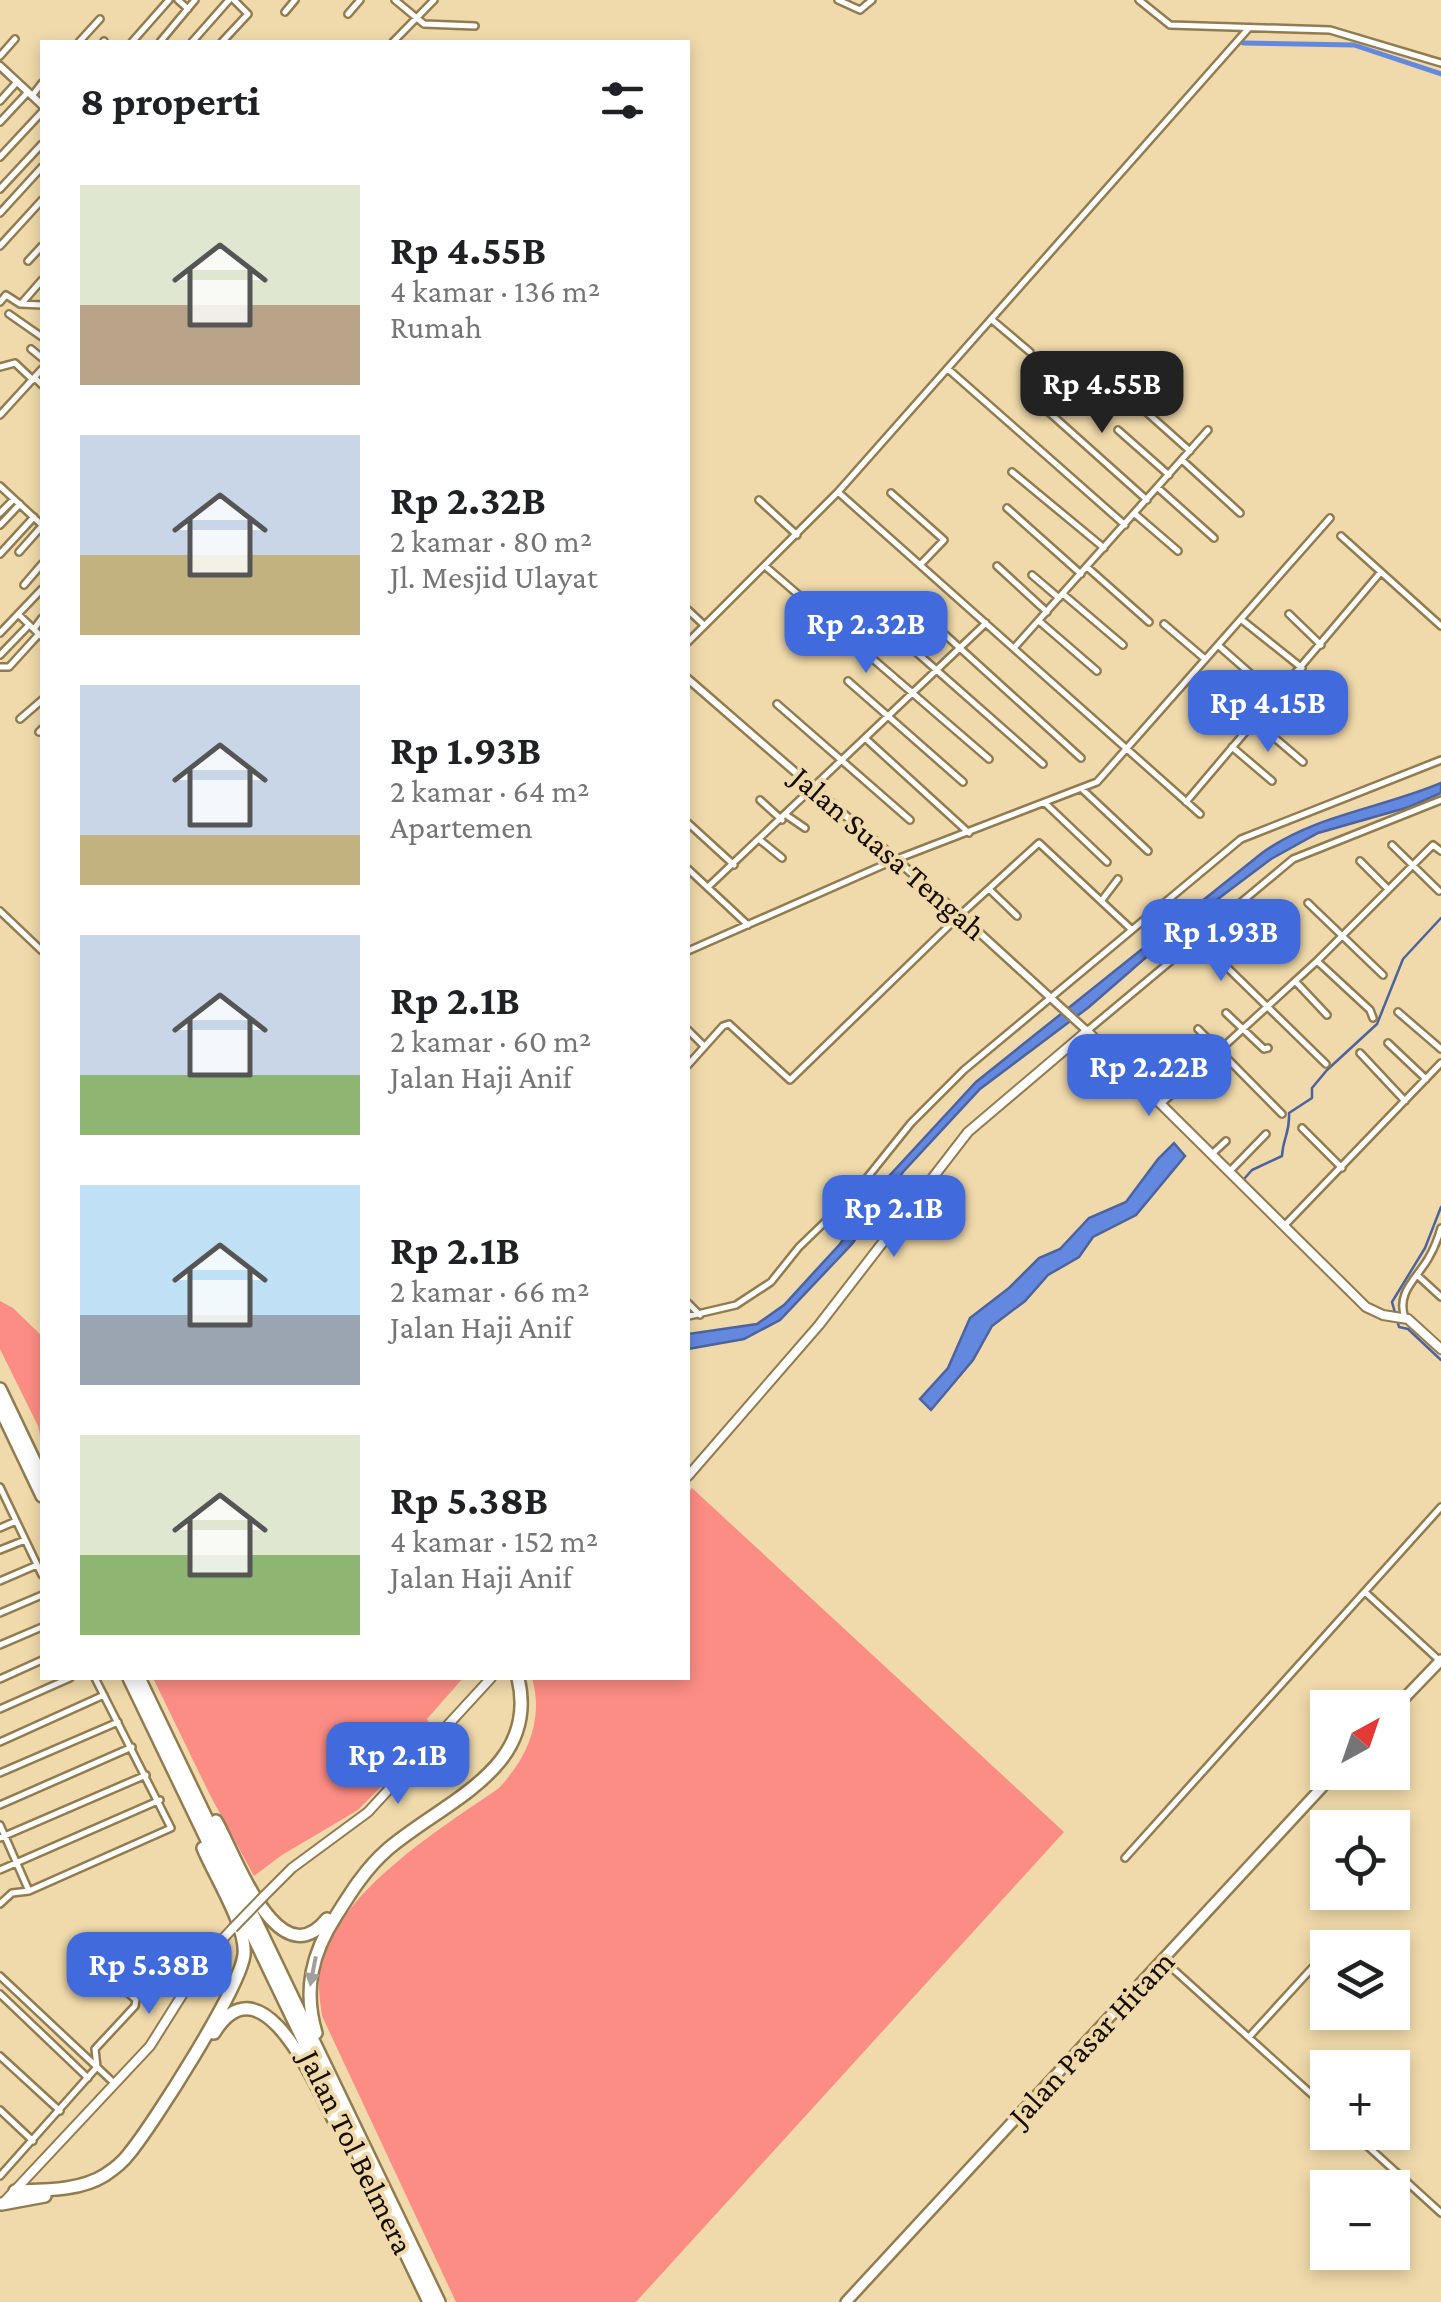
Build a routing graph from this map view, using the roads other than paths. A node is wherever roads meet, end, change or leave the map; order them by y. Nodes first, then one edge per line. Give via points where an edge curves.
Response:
1 (169, 0) edge
2 (178, 0) edge
3 (195, 0) edge
4 (231, 0) edge
5 (296, 0) edge
6 (360, 0) edge
7 (396, 0) edge
8 (434, 0) edge
9 (838, 0) edge
10 (872, 0) edge
11 (1138, 0) edge
12 (853, 4) edge
13 (188, 9) junction
14 (285, 12) dead end
15 (348, 14) dead end
16 (416, 18) junction
17 (100, 19) dead end
18 (474, 26) dead end
19 (1248, 30) junction
20 (15, 39) dead end
21 (81, 40) edge
22 (134, 40) edge
23 (162, 40) edge
24 (194, 40) edge
25 (224, 40) edge
26 (395, 40) edge
27 (0, 56) edge
28 (1441, 63) edge
29 (0, 66) edge
30 (17, 82) junction
31 (40, 85) edge
32 (30, 94) junction
33 (0, 101) edge
34 (40, 106) edge
35 (40, 111) edge
36 (0, 122) edge
37 (40, 146) edge
38 (0, 157) edge
39 (40, 170) edge
40 (0, 189) edge
41 (40, 202) edge
42 (0, 213) edge
43 (0, 246) edge
44 (40, 248) edge
45 (28, 261) dead end
46 (40, 282) edge
47 (0, 302) edge
48 (20, 304) junction
49 (40, 305) edge
50 (9, 314) dead end
51 (991, 319) junction
52 (40, 336) edge
53 (31, 349) dead end
54 (1030, 352) dead end
55 (40, 356) edge
56 (1096, 367) dead end
57 (0, 368) edge
58 (948, 369) junction
59 (40, 372) edge
60 (34, 379) junction
61 (40, 384) edge
62 (1034, 398) dead end
63 (0, 415) edge
64 (1118, 430) dead end
65 (1208, 430) dead end
66 (1190, 451) junction
67 (1182, 460) junction
68 (1012, 472) dead end
69 (1169, 475) junction
70 (0, 486) edge
71 (1158, 488) junction
72 (838, 492) junction
73 (892, 492) dead end
74 (759, 500) dead end
75 (1147, 500) junction
76 (17, 502) junction
77 (1007, 508) dead end
78 (1240, 512) dead end
79 (0, 513) edge
80 (1134, 514) junction
81 (34, 517) junction
82 (1330, 518) dead end
83 (40, 522) edge
84 (1125, 525) junction
85 (0, 526) edge
86 (40, 526) edge
87 (797, 535) junction
88 (1342, 536) dead end
89 (1214, 538) dead end
90 (1104, 548) junction
91 (1178, 551) dead end
92 (18, 552) dead end
93 (0, 554) edge
94 (920, 565) junction
95 (40, 566) edge
96 (765, 566) junction
97 (998, 566) dead end
98 (1087, 568) junction
99 (1380, 573) junction
100 (1081, 574) junction
101 (1032, 575) dead end
102 (24, 585) dead end
103 (40, 591) edge
104 (1061, 596) junction
105 (907, 600) dead end
106 (690, 612) edge
107 (1048, 612) junction
108 (1289, 614) dead end
109 (19, 615) junction
110 (1039, 620) junction
111 (1242, 620) junction
112 (882, 622) dead end
113 (1149, 622) dead end
114 (986, 623) junction
115 (703, 624) junction
116 (1164, 624) dead end
117 (1441, 626) edge
118 (36, 631) edge
119 (0, 633) edge
120 (690, 640) edge
121 (1321, 645) junction
122 (1123, 646) dead end
123 (1218, 646) junction
124 (960, 647) junction
125 (1014, 648) junction
126 (0, 655) edge
127 (1206, 660) junction
128 (0, 667) edge
129 (1302, 668) junction
130 (936, 670) junction
131 (1097, 671) dead end
132 (690, 681) edge
133 (848, 682) dead end
134 (912, 693) junction
135 (1277, 697) junction
136 (40, 702) edge
137 (776, 704) dead end
138 (889, 716) junction
139 (20, 720) dead end
140 (1255, 721) junction
141 (865, 738) junction
142 (1232, 746) junction
143 (1127, 750) junction
144 (1081, 758) dead end
145 (989, 759) dead end
146 (1441, 760) edge
147 (842, 761) junction
148 (1304, 762) dead end
149 (1042, 764) dead end
150 (1272, 781) dead end
151 (964, 782) dead end
152 (814, 788) junction
153 (1084, 790) junction
154 (760, 800) dead end
155 (1441, 800) edge
156 (1186, 802) junction
157 (1046, 803) junction
158 (1200, 814) dead end
159 (784, 817) junction
160 (910, 820) dead end
161 (690, 825) edge
162 (805, 828) dead end
163 (967, 830) junction
164 (760, 840) junction
165 (1441, 840) edge
166 (1392, 845) dead end
167 (1434, 845) junction
168 (1148, 851) dead end
169 (1441, 851) edge
170 (782, 858) dead end
171 (897, 860) junction
172 (1360, 861) dead end
173 (1107, 862) dead end
174 (734, 864) junction
175 (1412, 866) junction
176 (690, 871) edge
177 (1118, 879) dead end
178 (708, 888) junction
179 (989, 889) junction
180 (1388, 889) junction
181 (1439, 891) edge
182 (1102, 900) junction
183 (1308, 904) dead end
184 (0, 911) edge
185 (960, 915) junction
186 (1017, 916) dead end
187 (748, 925) junction
188 (1131, 929) junction
189 (1342, 936) junction
190 (1198, 938) junction
191 (40, 949) edge
192 (690, 950) edge
193 (1317, 961) junction
194 (1383, 976) dead end
195 (1295, 981) junction
196 (1050, 997) junction
197 (1268, 1005) junction
198 (1398, 1012) dead end
199 (1226, 1013) dead end
200 (1327, 1015) dead end
201 (1373, 1018) dead end
202 (1198, 1028) dead end
203 (1242, 1028) junction
204 (690, 1032) edge
205 (1087, 1032) junction
206 (1388, 1044) dead end
207 (704, 1046) junction
208 (1268, 1048) dead end
209 (1441, 1048) edge
210 (1218, 1050) junction
211 (1360, 1053) dead end
212 (690, 1063) edge
213 (1441, 1063) edge
214 (1326, 1064) dead end
215 (1426, 1079) junction
216 (1405, 1101) junction
217 (1162, 1104) junction
218 (1282, 1114) dead end
219 (1302, 1128) dead end
220 (1266, 1134) dead end
221 (1226, 1141) dead end
222 (1212, 1154) junction
223 (1342, 1168) junction
224 (1230, 1172) junction
225 (1284, 1226) junction
226 (1441, 1228) edge
227 (1417, 1276) junction
228 (1441, 1297) edge
229 (690, 1305) edge
230 (700, 1315) junction
231 (690, 1316) edge
232 (1399, 1317) junction
233 (1441, 1349) edge
234 (0, 1389) edge
235 (0, 1408) edge
236 (40, 1473) edge
237 (690, 1474) edge
238 (0, 1487) edge
239 (40, 1492) edge
240 (1441, 1507) edge
241 (16, 1521) junction
242 (0, 1528) edge
243 (25, 1540) junction
244 (0, 1550) edge
245 (38, 1566) junction
246 (40, 1570) edge
247 (0, 1582) edge
248 (1364, 1592) junction
249 (40, 1596) edge
250 (0, 1613) edge
251 (40, 1628) edge
252 (0, 1645) edge
253 (40, 1661) edge
254 (1440, 1661) edge
255 (0, 1679) edge
256 (66, 1680) edge
257 (97, 1680) edge
258 (130, 1680) edge
259 (140, 1680) edge
260 (490, 1680) edge
261 (516, 1680) edge
262 (516, 1680) edge
263 (1410, 1693) edge
264 (104, 1695) junction
265 (142, 1705) junction
266 (0, 1710) edge
267 (118, 1722) junction
268 (0, 1742) edge
269 (132, 1748) junction
270 (174, 1752) junction
271 (0, 1773) edge
272 (146, 1775) junction
273 (1319, 1790) edge
274 (160, 1800) junction
275 (0, 1805) edge
276 (0, 1825) edge
277 (2, 1837) edge
278 (1125, 1858) dead end
279 (16, 1862) junction
280 (0, 1870) edge
281 (30, 1891) junction
282 (0, 1904) edge
283 (1162, 1960) junction
284 (1310, 1969) edge
285 (0, 1976) edge
286 (116, 1982) dead end
287 (0, 1994) edge
288 (1249, 2037) junction
289 (0, 2056) edge
290 (97, 2066) junction
291 (88, 2078) junction
292 (115, 2084) junction
293 (1310, 2093) edge
294 (0, 2110) edge
295 (60, 2111) junction
296 (33, 2141) junction
297 (1372, 2150) edge
298 (2, 2171) edge
299 (384, 2187) junction
300 (15, 2191) junction
301 (1, 2205) edge
302 (386, 2212) junction
303 (1441, 2213) edge
304 (429, 2302) edge
305 (439, 2302) edge
306 (846, 2302) edge

1 - 22 street
2 - 13 street
3 - 13 street
4 - 24 street
4 - 25 street via 248,14
5 - 14 street
6 - 15 street
7 - 16 street
8 - 16 street
9 - 12 street
10 - 12 street via 860,10
11 - 19 street via 1170,25
13 - 23 street
16 - 18 street
16 - 26 street
17 - 21 street
19 - 28 street via 1330,30
19 - 51 street
20 - 27 street
29 - 30 street
30 - 32 street
30 - 33 street
31 - 32 street
32 - 34 street
32 - 36 street
35 - 38 street
37 - 40 street
39 - 42 street
41 - 43 street
44 - 45 street
46 - 48 street
47 - 48 street via 6,295
48 - 49 street
50 - 52 street
51 - 54 street
51 - 58 street
53 - 55 street
56 - 66 street
57 - 60 street via 15,363
58 - 72 street
58 - 84 street
59 - 60 street
60 - 61 street
60 - 63 street
62 - 75 street
64 - 69 street
65 - 66 street
66 - 67 street
67 - 69 street
67 - 78 street
68 - 90 street
69 - 71 street
70 - 76 street
71 - 75 street
71 - 89 street
72 - 87 street
72 - 94 street
73 - 94 street via 944,540
74 - 87 street
75 - 80 street
76 - 79 street
76 - 81 street
76 - 85 street
77 - 100 street
80 - 84 street
80 - 91 street
81 - 83 street
81 - 93 street
82 - 111 street
84 - 90 street
86 - 92 street
87 - 96 street
88 - 99 street
90 - 98 street
94 - 114 street
95 - 102 street
96 - 115 street
96 - 134 street
97 - 107 street
98 - 100 street
98 - 113 street
99 - 117 street
99 - 121 street
100 - 104 street
101 - 104 street
103 - 109 street
104 - 107 street
104 - 122 street
105 - 124 street
106 - 115 street
107 - 110 street
108 - 121 street
109 - 118 street
109 - 119 street
110 - 125 street
110 - 131 street
111 - 123 street
111 - 129 street
112 - 130 street
114 - 124 street
114 - 125 street
115 - 120 street
116 - 127 street
118 - 126 street
118 - 128 street via 9,667
121 - 129 street
123 - 127 street
123 - 135 street
124 - 130 street
124 - 144 street
125 - 143 street
127 - 143 street
129 - 135 street
130 - 134 street
130 - 149 street
132 - 152 street, Jalan Suasa Tengah
133 - 138 street
134 - 138 street
134 - 145 street
135 - 140 street
136 - 139 street
137 - 147 street
138 - 141 street
138 - 151 street
140 - 142 street
140 - 148 street
141 - 147 street
141 - 163 street
142 - 150 street
142 - 156 street
143 - 153 street
143 - 156 street
146 - 188 street via 1241,839
147 - 152 street
147 - 160 street
152 - 159 street
152 - 171 street, Jalan Suasa Tengah
153 - 157 street
153 - 168 street
154 - 159 street
155 - 190 street via 1292,859
156 - 158 street
157 - 163 street
157 - 173 street
159 - 162 street
159 - 164 street
161 - 174 street
163 - 171 street
164 - 170 street
164 - 174 street
165 - 167 street
166 - 175 street
167 - 169 street
167 - 175 street
171 - 185 street, Jalan Suasa Tengah
171 - 187 street
172 - 180 street
174 - 178 street
175 - 180 street
175 - 181 street
176 - 178 street
177 - 182 street
178 - 187 street
179 - 182 street via 1039,843
179 - 185 street
179 - 186 street
180 - 189 street
182 - 188 street
183 - 189 street
184 - 191 street
185 - 196 street, Jalan Suasa Tengah
185 - 207 street via 790,1080 729,1024
187 - 192 street
188 - 196 street
189 - 193 street
189 - 194 street
190 - 197 street
190 - 205 street
193 - 195 street
193 - 201 street
195 - 197 street
195 - 200 street
196 - 205 street, Jalan Suasa Tengah
196 - 230 street via 944,1089 771,1282 736,1305
197 - 203 street
197 - 214 street
198 - 209 street
199 - 203 street
202 - 210 street
203 - 208 street
203 - 210 street
204 - 207 street
205 - 217 main road
205 - 237 main road via 968,1132 841,1297
206 - 215 street
207 - 212 street
210 - 217 street
210 - 218 street
211 - 216 street
213 - 215 street
215 - 216 street
216 - 223 street
217 - 222 main road
219 - 223 street
220 - 224 street
221 - 222 street
222 - 224 main road
223 - 225 street
224 - 225 main road
225 - 232 main road via 1366,1307
226 - 227 street
227 - 228 street
227 - 232 street
229 - 230 street
230 - 231 street
232 - 233 main road
234 - 236 highway
235 - 239 highway
238 - 241 street
240 - 248 street
241 - 242 street
241 - 243 street
243 - 244 street
243 - 245 street
245 - 246 street
245 - 247 street
248 - 254 street
248 - 278 street
249 - 250 street
251 - 252 street
253 - 255 street
254 - 263 main road
256 - 266 street
257 - 264 street
258 - 265 highway, Jalan Tol Belmera
259 - 270 highway, Jalan Tol Belmera
260 - 292 main road, bridge via 368,1812 292,1868 206,1957 158,2036
261 - 270 highway via 518,1716 504,1752 478,1780 379,1851 324,1924 304,1936 283,1932 268,1917
262 -> 299 highway via 520,1718 506,1754 374,1862 314,1960 309,2000 317,2035
264 - 267 street
264 - 268 street
265 - 300 highway via 240,1933 243,1959 187,2065 122,2161 85,2184
265 - 302 highway, Jalan Tol Belmera
267 - 269 street
267 - 271 street
269 - 272 street
269 - 275 street
270 - 299 highway, Jalan Tol Belmera
272 - 274 street
272 - 277 street
273 - 283 main road, Jalan Pasar Hitam
274 - 279 street
274 - 281 street via 171,1828
276 - 277 street
277 - 279 street
279 - 280 street
279 - 281 street
281 - 282 street via 12,1893
283 - 288 street
283 - 306 main road, Jalan Pasar Hitam
284 - 288 street
285 - 290 street
286 - 290 street via 136,2004 95,2049
287 - 291 street
288 - 293 street
289 - 295 street
290 - 291 street
290 - 292 street
291 - 295 street
292 - 300 main road
294 - 296 street
295 - 296 street
296 - 298 street
297 - 303 street
299 - 305 highway, Jalan Tol Belmera
300 - 301 main road
301 - 302 highway via 116,2176 142,2148 217,2027 232,2013 250,2009 268,2015 287,2036
302 - 304 highway, Jalan Tol Belmera

